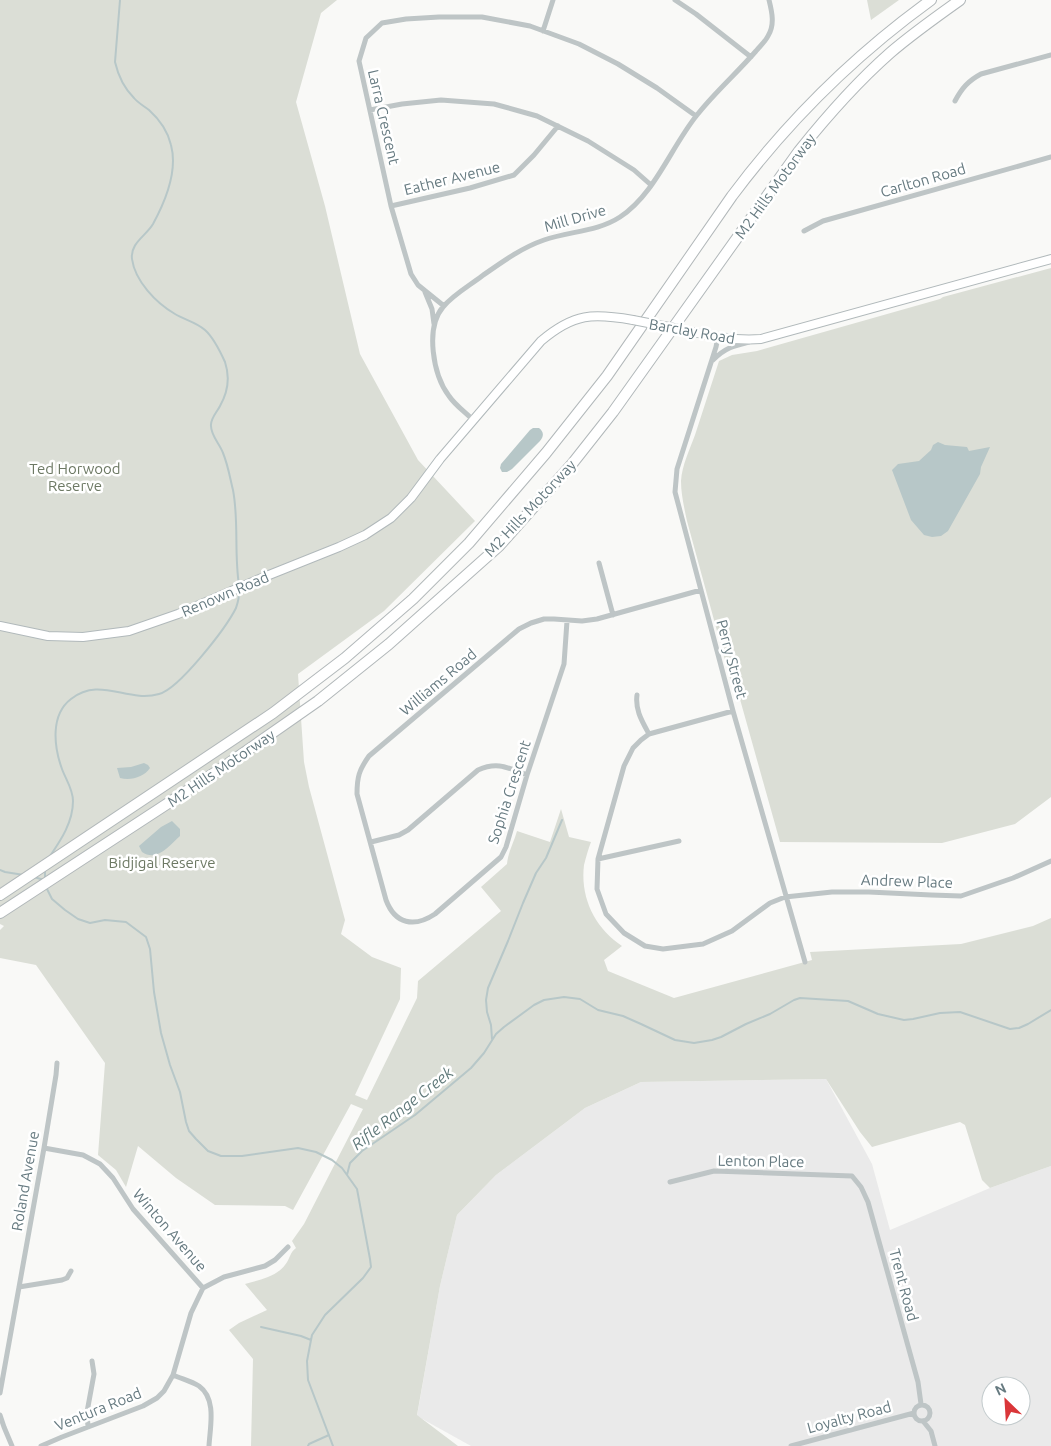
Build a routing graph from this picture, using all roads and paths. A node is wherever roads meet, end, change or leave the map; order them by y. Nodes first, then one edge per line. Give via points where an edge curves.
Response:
1 (553, 0) edge
2 (676, 0) edge
3 (768, 0) edge
4 (931, 0) edge
5 (960, 0) edge
6 (543, 32) junction
7 (1051, 55) edge
8 (751, 57) junction
9 (955, 101) dead end
10 (370, 110) junction
11 (696, 116) junction
12 (558, 126) junction
13 (1051, 157) edge
14 (651, 185) junction
15 (391, 206) junction
16 (804, 231) dead end
17 (1051, 259) edge
18 (424, 290) junction
19 (444, 306) junction
20 (434, 325) junction
21 (718, 337) junction
22 (762, 338) junction
23 (712, 362) junction
24 (473, 420) junction
25 (425, 479) joint
26 (600, 563) dead end
27 (701, 590) junction
28 (613, 615) junction
29 (567, 620) junction
30 (0, 626) edge
31 (637, 696) dead end
32 (733, 711) junction
33 (649, 734) junction
34 (527, 775) junction
35 (679, 841) dead end
36 (371, 842) junction
37 (598, 859) junction
38 (1051, 861) edge
39 (0, 895) edge
40 (785, 896) junction
41 (0, 913) edge
42 (407, 922) joint
43 (804, 962) dead end
44 (57, 1063) dead end
45 (44, 1148) junction
46 (852, 1176) joint
47 (670, 1182) dead end
48 (288, 1247) dead end
49 (72, 1271) dead end
50 (19, 1287) junction
51 (203, 1288) junction
52 (92, 1361) dead end
53 (173, 1375) junction
54 (0, 1393) edge
55 (921, 1404) junction
56 (914, 1413) junction
57 (0, 1414) edge
58 (923, 1421) junction
59 (88, 1427) junction
60 (12, 1446) edge
61 (41, 1446) edge
62 (209, 1446) edge
63 (790, 1446) edge
64 (935, 1446) edge

1 - 6 street
2 - 8 street
3 - 8 street, Mill Drive via 773,16 769,36
4 - 39 highway, M2 Hills Motorway via 850,66 808,106 752,170 607,376 526,477 445,568 394,616 253,727
5 - 41 highway, M2 Hills Motorway via 890,53 827,116 613,412 499,546 389,644 318,701
6 - 10 street, Larra Crescent via 530,26 482,18 414,18 382,23 366,38 359,61
6 - 11 street, Larra Crescent via 571,40 608,58
7 - 9 street via 981,74 962,88
8 - 11 street, Mill Drive
10 - 12 street via 441,100 494,104 537,116
10 - 15 street, Larra Crescent
11 - 14 street, Mill Drive
12 - 14 street via 634,170
12 - 15 street, Eather Avenue via 514,175
13 - 16 street, Carlton Road via 823,221
14 - 19 street, Mill Drive via 619,218 601,227 556,236 524,248
15 - 18 street, Larra Crescent via 411,274
17 - 22 main road, Barclay Road
18 - 19 street, Larra Crescent
18 - 20 street
19 - 20 street, Mill Drive
20 - 24 street, Mill Drive via 434,352 441,384 450,398
21 - 22 main road, Barclay Road via 737,340
21 - 23 street, Perry Street
21 - 24 main road, Barclay Road, bridge via 608,316 574,320 541,340
22 - 23 street via 728,347
23 - 27 street, Perry Street via 675,484
24 - 25 main road, Barclay Road
25 - 30 main road, Renown Road via 391,518 366,535 178,614 129,631 83,637 48,636
26 - 28 street
27 - 28 street, Williams Road
27 - 32 street, Perry Street
28 - 29 street, Williams Road via 582,621
29 - 34 street, Sophia Crescent via 564,664
29 - 36 street, Williams Road via 544,620 519,629 369,756 360,769 357,794
31 - 33 street via 639,714
32 - 33 street
32 - 40 street, Perry Street
33 - 37 street via 632,748 624,766
34 - 36 street via 506,766 487,766 478,770 408,830
34 - 42 street, Sophia Crescent via 511,834 501,857 435,914 426,920
35 - 37 street
36 - 42 street, Williams Road via 389,909
37 - 40 street via 597,889 606,914 624,933 645,946 663,949 702,944 732,931
38 - 40 street, Andrew Place via 961,896 869,892
40 - 43 street, Perry Street
44 - 45 street, Roland Avenue
45 - 50 street, Roland Avenue
45 - 51 street, Winton Avenue via 83,1155 100,1164 133,1209
46 - 47 street, Lenton Place via 714,1172
46 - 55 street, Trent Road via 868,1202 918,1382
48 - 51 street via 266,1266 224,1277
49 - 50 street via 62,1280
50 - 54 street, Roland Avenue
51 - 53 street, Ventura Road via 191,1313
52 - 59 street via 94,1374 87,1412
53 - 59 street, Ventura Road via 161,1394 149,1403
53 - 62 street via 201,1388 209,1400
55 - 56 street
55 - 58 street via 930,1411
56 - 58 street
56 - 63 street, Loyalty Road
57 - 60 street
58 - 64 street via 931,1431
59 - 61 street, Ventura Road

